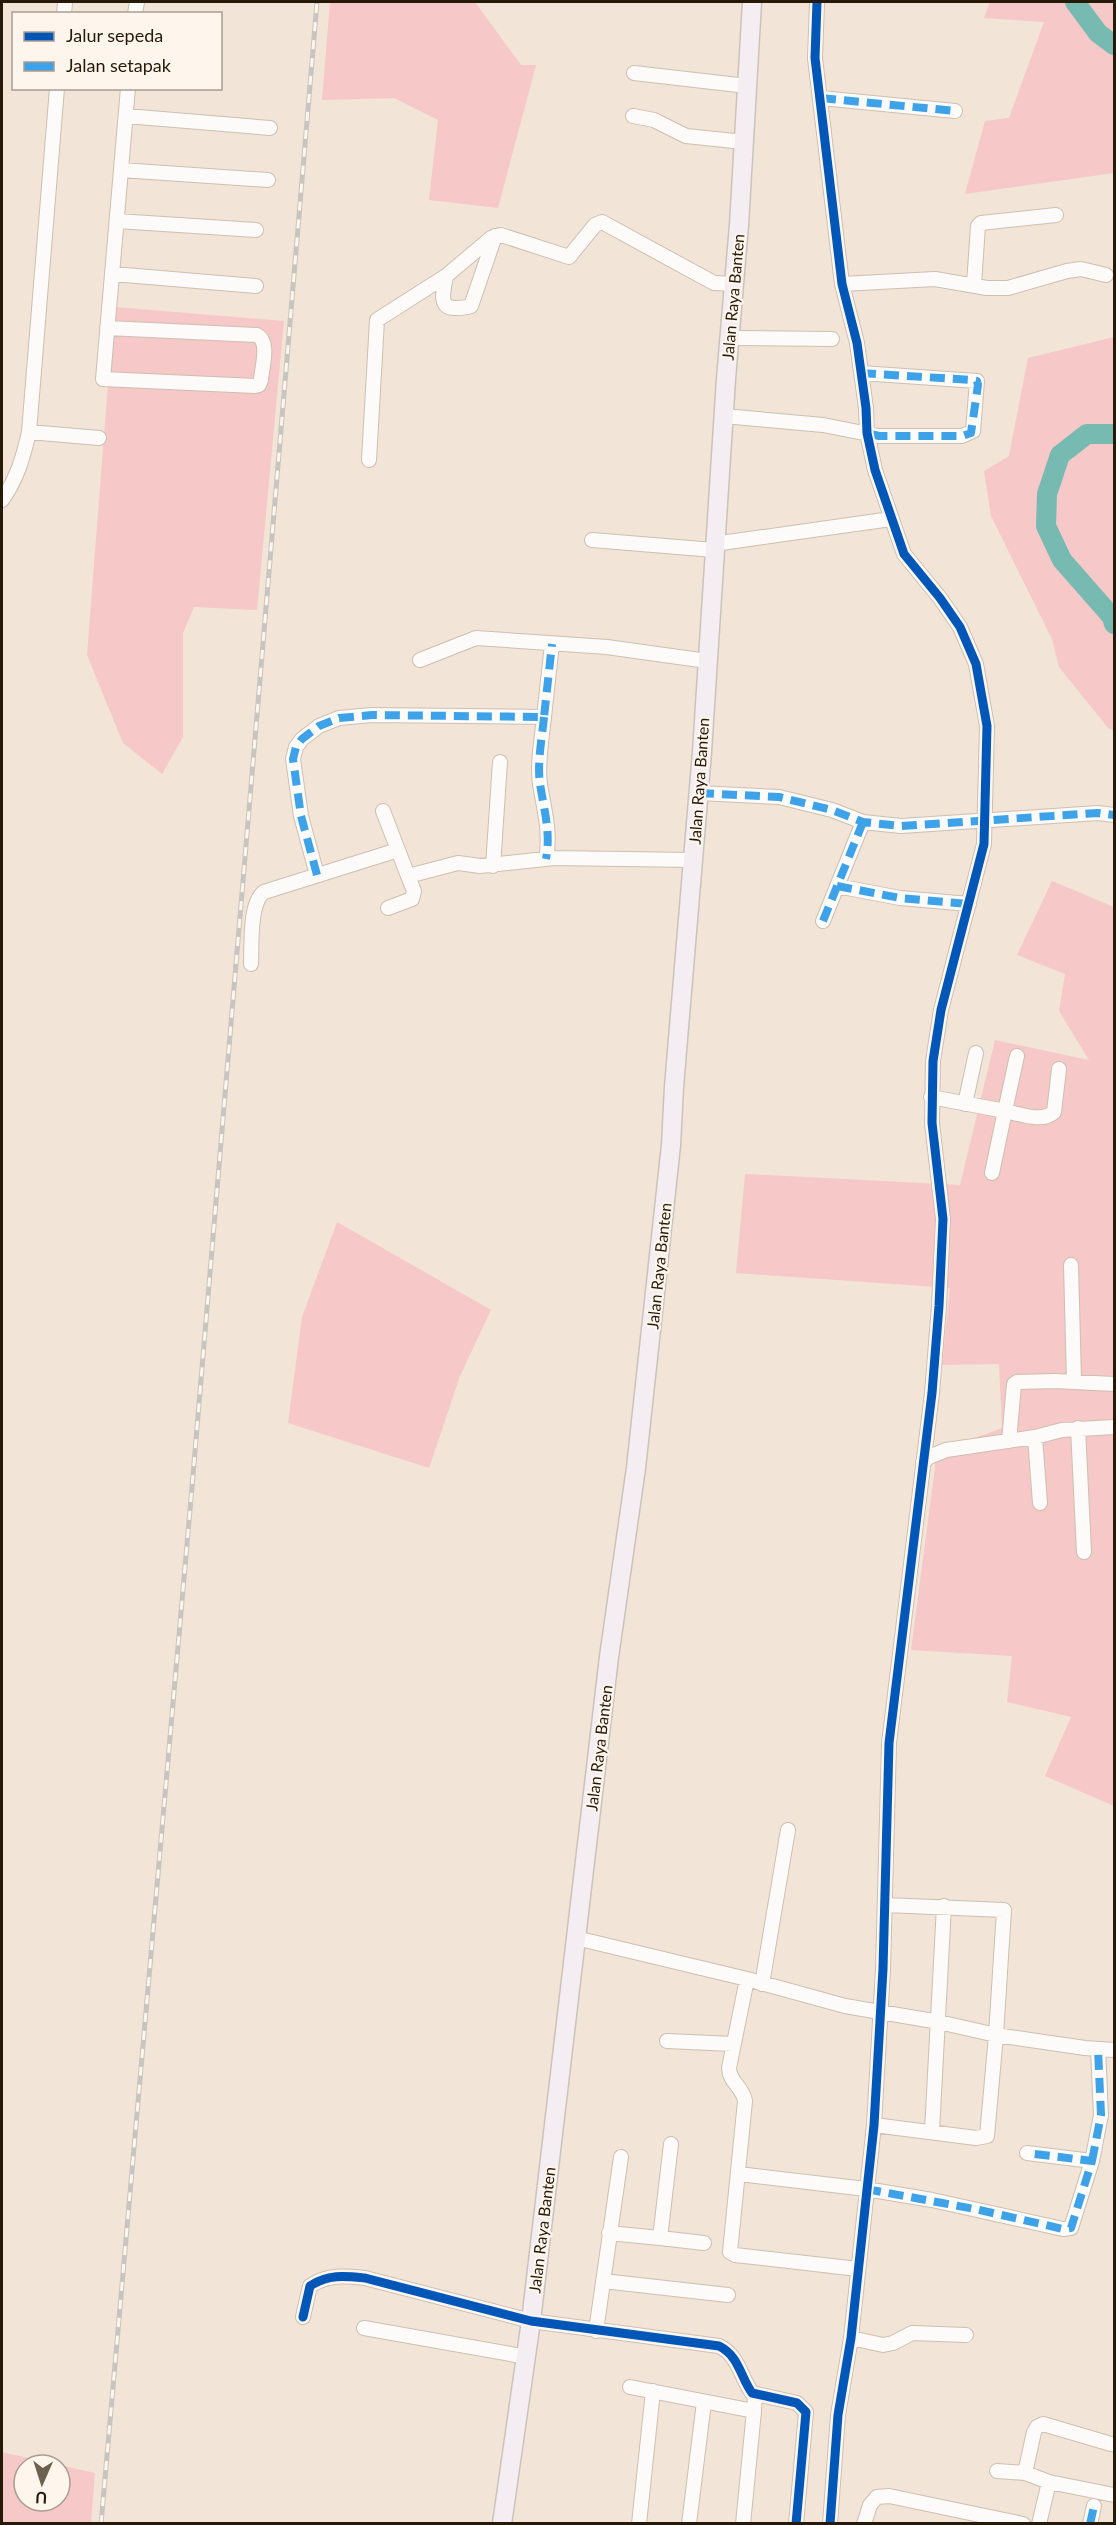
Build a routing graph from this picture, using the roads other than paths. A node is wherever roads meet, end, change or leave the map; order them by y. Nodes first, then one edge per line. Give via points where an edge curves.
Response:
1 (752, 2) edge
2 (817, 2) edge
3 (634, 73) dead end
4 (747, 86) junction
5 (57, 90) edge
6 (128, 90) edge
7 (821, 98) junction
8 (955, 111) dead end
9 (126, 116) junction
10 (633, 116) dead end
11 (270, 128) dead end
12 (744, 142) junction
13 (122, 171) junction
14 (268, 180) dead end
15 (1056, 215) dead end
16 (117, 221) junction
17 (256, 230) dead end
18 (495, 236) junction
19 (113, 274) junction
20 (1106, 275) dead end
21 (446, 276) junction
22 (734, 284) junction
23 (842, 284) junction
24 (974, 284) junction
25 (256, 286) dead end
26 (107, 328) junction
27 (730, 338) junction
28 (832, 339) dead end
29 (861, 373) junction
30 (724, 416) junction
31 (29, 432) junction
32 (867, 433) junction
33 (99, 438) dead end
34 (369, 460) dead end
35 (2, 500) edge
36 (891, 519) junction
37 (592, 540) dead end
38 (714, 547) junction
39 (552, 644) junction
40 (420, 660) dead end
41 (707, 661) junction
42 (544, 717) junction
43 (500, 762) dead end
44 (699, 793) junction
45 (383, 811) dead end
46 (1114, 815) edge
47 (984, 820) junction
48 (863, 822) junction
49 (398, 850) junction
50 (546, 859) junction
51 (693, 860) junction
52 (493, 866) junction
53 (317, 875) junction
54 (408, 876) junction
55 (837, 885) junction
56 (969, 904) junction
57 (388, 908) dead end
58 (823, 921) dead end
59 (251, 964) dead end
60 (976, 1053) dead end
61 (1017, 1056) dead end
62 (1059, 1069) dead end
63 (931, 1097) junction
64 (965, 1104) junction
65 (1005, 1111) junction
66 (992, 1173) dead end
67 (1071, 1264) dead end
68 (1074, 1381) junction
69 (1114, 1384) edge
70 (1114, 1427) edge
71 (1077, 1428) junction
72 (1035, 1437) junction
73 (1009, 1441) junction
74 (923, 1462) junction
75 (1040, 1503) dead end
76 (1084, 1552) dead end
77 (788, 1830) dead end
78 (885, 1905) junction
79 (944, 1906) junction
80 (576, 1938) junction
81 (747, 1979) junction
82 (762, 1984) junction
83 (880, 2013) junction
84 (939, 2022) junction
85 (996, 2035) junction
86 (667, 2041) dead end
87 (733, 2044) junction
88 (1106, 2049) edge
89 (874, 2125) junction
90 (932, 2131) junction
91 (670, 2144) dead end
92 (1027, 2153) dead end
93 (621, 2157) dead end
94 (1092, 2161) junction
95 (739, 2174) junction
96 (866, 2189) junction
97 (609, 2233) junction
98 (660, 2238) junction
99 (704, 2243) dead end
100 (858, 2269) junction
101 (603, 2281) junction
102 (729, 2295) dead end
103 (303, 2317) dead end
104 (531, 2321) junction
105 (364, 2328) dead end
106 (596, 2331) junction
107 (966, 2335) dead end
108 (851, 2338) junction
109 (527, 2357) junction
110 (630, 2387) dead end
111 (653, 2391) junction
112 (755, 2394) junction
113 (704, 2402) junction
114 (754, 2411) junction
115 (1111, 2444) dead end
116 (997, 2470) dead end
117 (1025, 2474) junction
118 (1049, 2482) junction
119 (1114, 2494) edge
120 (1094, 2506) dead end
121 (502, 2523) edge
122 (639, 2523) edge
123 (689, 2523) edge
124 (743, 2523) edge
125 (796, 2523) edge
126 (830, 2523) edge
127 (864, 2523) edge
128 (1023, 2523) edge
129 (1039, 2523) edge
130 (1090, 2523) edge

1 - 4 main road, Jalan Raya Banten
2 - 7 street via 815,58
3 - 4 street
4 - 12 main road, Jalan Raya Banten
5 - 31 street
6 - 9 street
7 - 8 street
7 - 23 street
9 - 11 street
9 - 13 street
10 - 12 street via 654,120 686,136
12 - 22 main road, Jalan Raya Banten
13 - 14 street
13 - 16 street
15 - 24 street via 981,223
16 - 17 street
16 - 19 street
18 - 21 street
18 - 21 street via 471,306 445,306
18 - 22 street via 569,257 595,225 602,222 714,283
19 - 25 street
19 - 26 street
20 - 24 street via 1081,269 1008,288
21 - 34 street via 377,320
22 - 27 main road, Jalan Raya Banten
23 - 24 street via 935,279
23 - 29 street
26 - 26 street via 103,379 255,386 261,380 264,344 257,335
27 - 28 street
27 - 30 main road, Jalan Raya Banten
29 - 32 street
29 - 32 street via 971,380 977,381 978,386 971,433
30 - 32 street
30 - 38 main road, Jalan Raya Banten
31 - 33 street
31 - 35 street via 23,461
32 - 36 street
36 - 38 street
36 - 47 street via 904,554 960,627 976,664 987,726
37 - 38 street
38 - 41 main road, Jalan Raya Banten
39 - 40 street via 476,638
39 - 41 street via 608,647
39 - 42 street
41 - 44 main road, Jalan Raya Banten
42 - 50 street via 539,781 549,835
42 - 53 street via 372,715 339,718 319,726 302,739 293,759 301,816
43 - 52 street
44 - 48 street via 779,797
44 - 51 main road, Jalan Raya Banten
45 - 49 street
46 - 47 street
47 - 48 street via 931,826
47 - 56 street via 982,858
48 - 55 street
49 - 53 street
49 - 54 street
50 - 51 street
50 - 52 street
51 - 80 main road, Jalan Raya Banten via 652,1338
52 - 54 street via 458,863
53 - 59 street via 259,896
54 - 57 street via 412,899
55 - 56 street via 900,898
55 - 58 street
56 - 63 street via 939,1019
60 - 64 street
61 - 65 street
62 - 65 street via 1054,1112 1049,1117
63 - 64 street
63 - 74 street via 943,1219 932,1393
64 - 65 street
65 - 66 street
67 - 68 street
68 - 69 street
68 - 73 street via 1017,1382
70 - 71 street
71 - 72 street
71 - 76 street
72 - 73 street
72 - 75 street
73 - 74 street via 946,1450
74 - 78 street via 889,1743
77 - 82 street
78 - 79 street
78 - 83 street
79 - 84 street
79 - 85 street via 1004,1910
80 - 81 street
80 - 104 main road, Jalan Raya Banten
81 - 82 street
81 - 87 street
82 - 83 street
83 - 84 street
83 - 89 street
84 - 85 street
84 - 90 street
85 - 88 street
85 - 90 street via 987,2136
86 - 87 street
87 - 95 street via 729,2076 744,2093 745,2101
88 - 94 street via 1101,2115
89 - 90 street
89 - 96 street
91 - 98 street
92 - 94 street
93 - 97 street
94 - 96 street via 1073,2224 1068,2229
95 - 96 street
95 - 100 street via 732,2254
96 - 100 street
97 - 98 street
97 - 101 street
98 - 99 street
100 - 108 street
101 - 102 street
101 - 106 street
103 - 104 street via 310,2286 341,2275
104 - 106 street
104 - 109 main road, Jalan Raya Banten
105 - 109 street
106 - 112 street via 719,2346 735,2358
107 - 108 street via 912,2333 883,2345
108 - 126 street via 838,2415
109 - 121 main road, Jalan Raya Banten
110 - 111 street
111 - 113 street
111 - 122 street
112 - 114 street
112 - 125 street via 797,2403 807,2412
113 - 114 street
113 - 123 street
114 - 124 street
115 - 117 street via 1043,2424 1034,2432
116 - 117 street
117 - 118 street
118 - 119 street
118 - 129 street
120 - 130 street
127 - 128 street via 877,2497 889,2496

